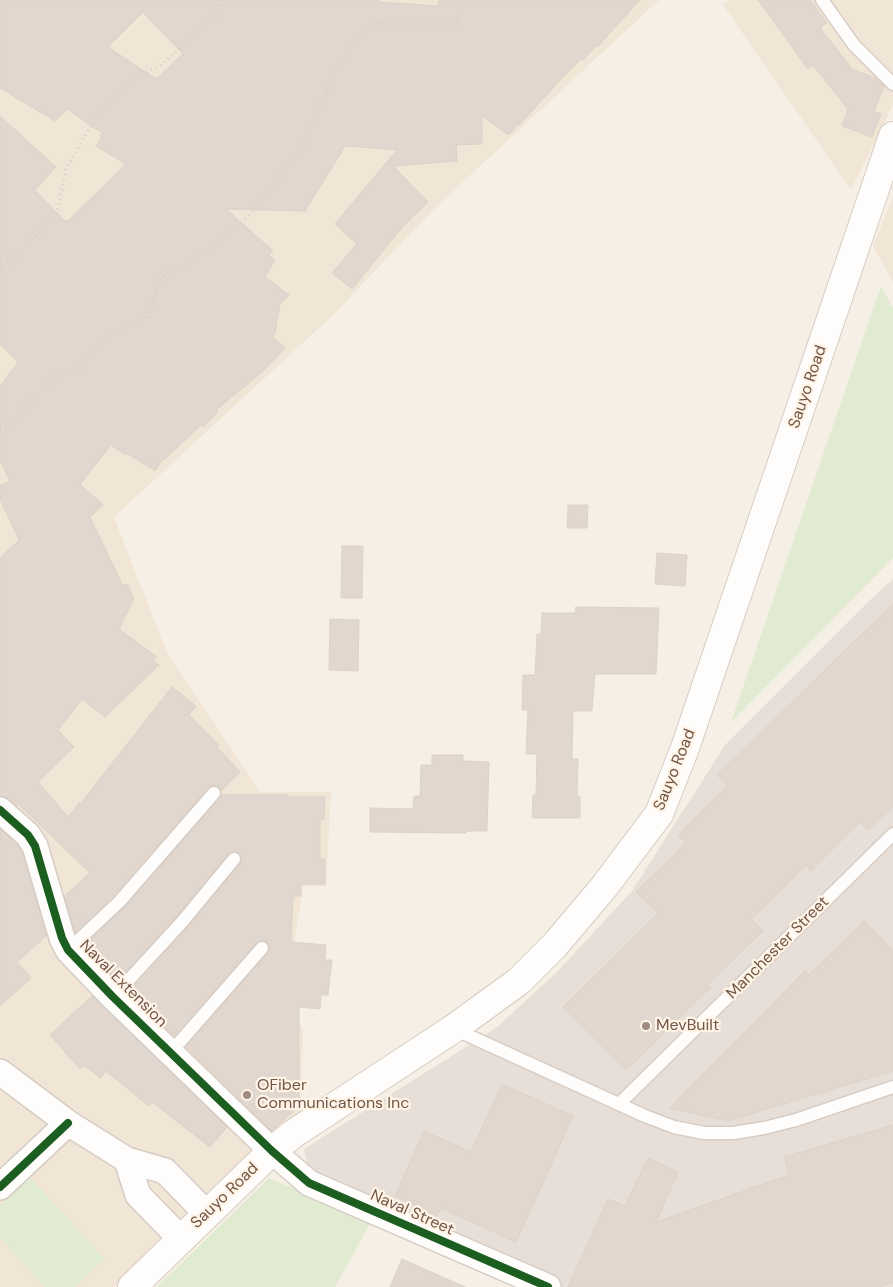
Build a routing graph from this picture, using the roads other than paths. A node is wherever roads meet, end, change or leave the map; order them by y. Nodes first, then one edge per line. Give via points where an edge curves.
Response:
1 (822, 0) edge
2 (893, 84) edge
3 (893, 136) edge
4 (214, 792) dead end
5 (0, 810) edge
6 (893, 834) edge
7 (234, 859) dead end
8 (262, 948) dead end
9 (68, 950) junction
10 (113, 996) junction
11 (453, 1029) junction
12 (171, 1052) junction
13 (0, 1072) edge
14 (893, 1087) edge
15 (620, 1104) junction
16 (68, 1123) junction
17 (272, 1150) junction
18 (127, 1160) junction
19 (0, 1187) edge
20 (207, 1214) junction
21 (181, 1239) junction
22 (132, 1287) edge
23 (548, 1287) edge

1 - 2 lane via 854,45
3 - 11 main road, Sauyo Road via 685,748 658,814 604,887 555,945 519,980
4 - 9 lane via 120,901
5 - 9 street, Naval Extension via 28,835 35,846
6 - 15 lane, Manchester Street
7 - 10 lane via 182,922
8 - 12 lane
9 - 10 street, Naval Extension
10 - 12 street, Naval Extension
11 - 15 lane
11 - 17 main road, Sauyo Road
12 - 17 street, Naval Extension
13 - 16 street
14 - 15 lane via 796,1120 733,1133 674,1127
16 - 18 street
16 - 19 street
17 - 20 main road, Sauyo Road
17 - 23 street, Naval Street via 309,1183
18 - 20 street via 165,1171
18 - 21 street via 138,1195
20 - 21 main road, Sauyo Road
21 - 22 main road, Sauyo Road

